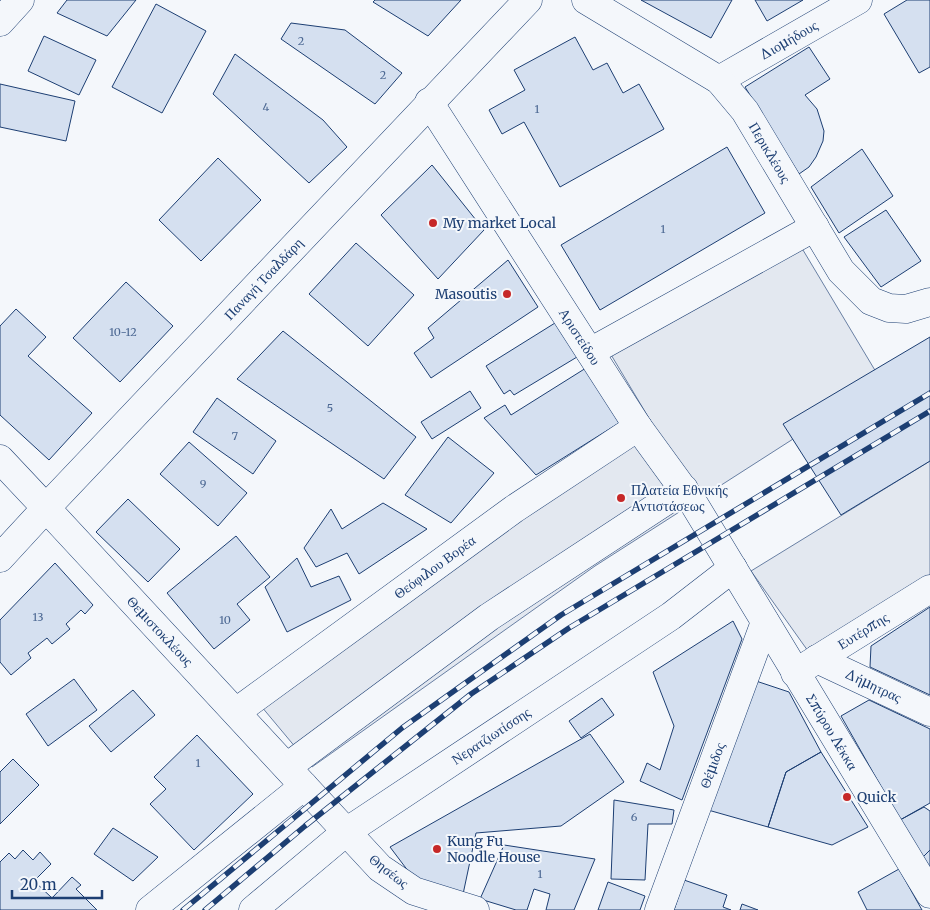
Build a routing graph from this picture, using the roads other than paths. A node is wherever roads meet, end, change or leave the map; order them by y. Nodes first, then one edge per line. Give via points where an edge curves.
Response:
1 (20, 0) edge
2 (528, 0) edge
3 (586, 0) edge
4 (858, 0) edge
5 (0, 22) edge
6 (719, 80) junction
7 (429, 102) junction
8 (815, 227) junction
9 (930, 302) edge
10 (590, 352) junction
11 (638, 427) junction
12 (0, 459) edge
13 (684, 490) junction
14 (46, 508) junction
15 (0, 558) edge
16 (733, 568) junction
17 (930, 589) edge
18 (765, 622) junction
19 (806, 666) junction
20 (236, 712) junction
21 (930, 712) edge
22 (304, 785) junction
23 (346, 832) junction
24 (930, 894) edge
25 (150, 910) edge
26 (254, 910) edge
27 (475, 910) edge
28 (659, 910) edge

1 - 5 street
2 - 7 street, Παναγή Τσαλδάρη
3 - 6 street, Περικλέους
4 - 6 street, Διομήδους
6 - 8 street, Περικλέους via 745,111
7 - 10 street, Αριστείδου
7 - 14 street, Παναγή Τσαλδάρη
8 - 9 street, Περικλέους via 842,272 871,301 889,308 906,309
8 - 10 street
10 - 11 street, Αριστείδου
11 - 13 street, Αριστείδου
11 - 20 street, Θεόφιλου Βορέα via 514,509
12 - 14 street, Θεμιστοκλέους
13 - 16 street, Αριστείδου
13 - 22 street via 489,617
14 - 15 street, Παναγή Τσαλδάρη
14 - 20 street, Θεμιστοκλέους
16 - 18 street, Σπύρου Λέκκα
16 - 23 street, Νερατζιωτίσσης via 671,616
17 - 19 street, Ευτέρπης
18 - 19 street, Σπύρου Λέκκα
18 - 28 street, Θέμιδος
19 - 21 street, Δήμητρας
19 - 24 street, Σπύρου Λέκκα
20 - 22 street, Θεμιστοκλέους
22 - 23 street, Θησέως
22 - 25 street
23 - 26 street, Νερατζιωτίσσης
23 - 27 street, Θησέως via 380,868 414,891

